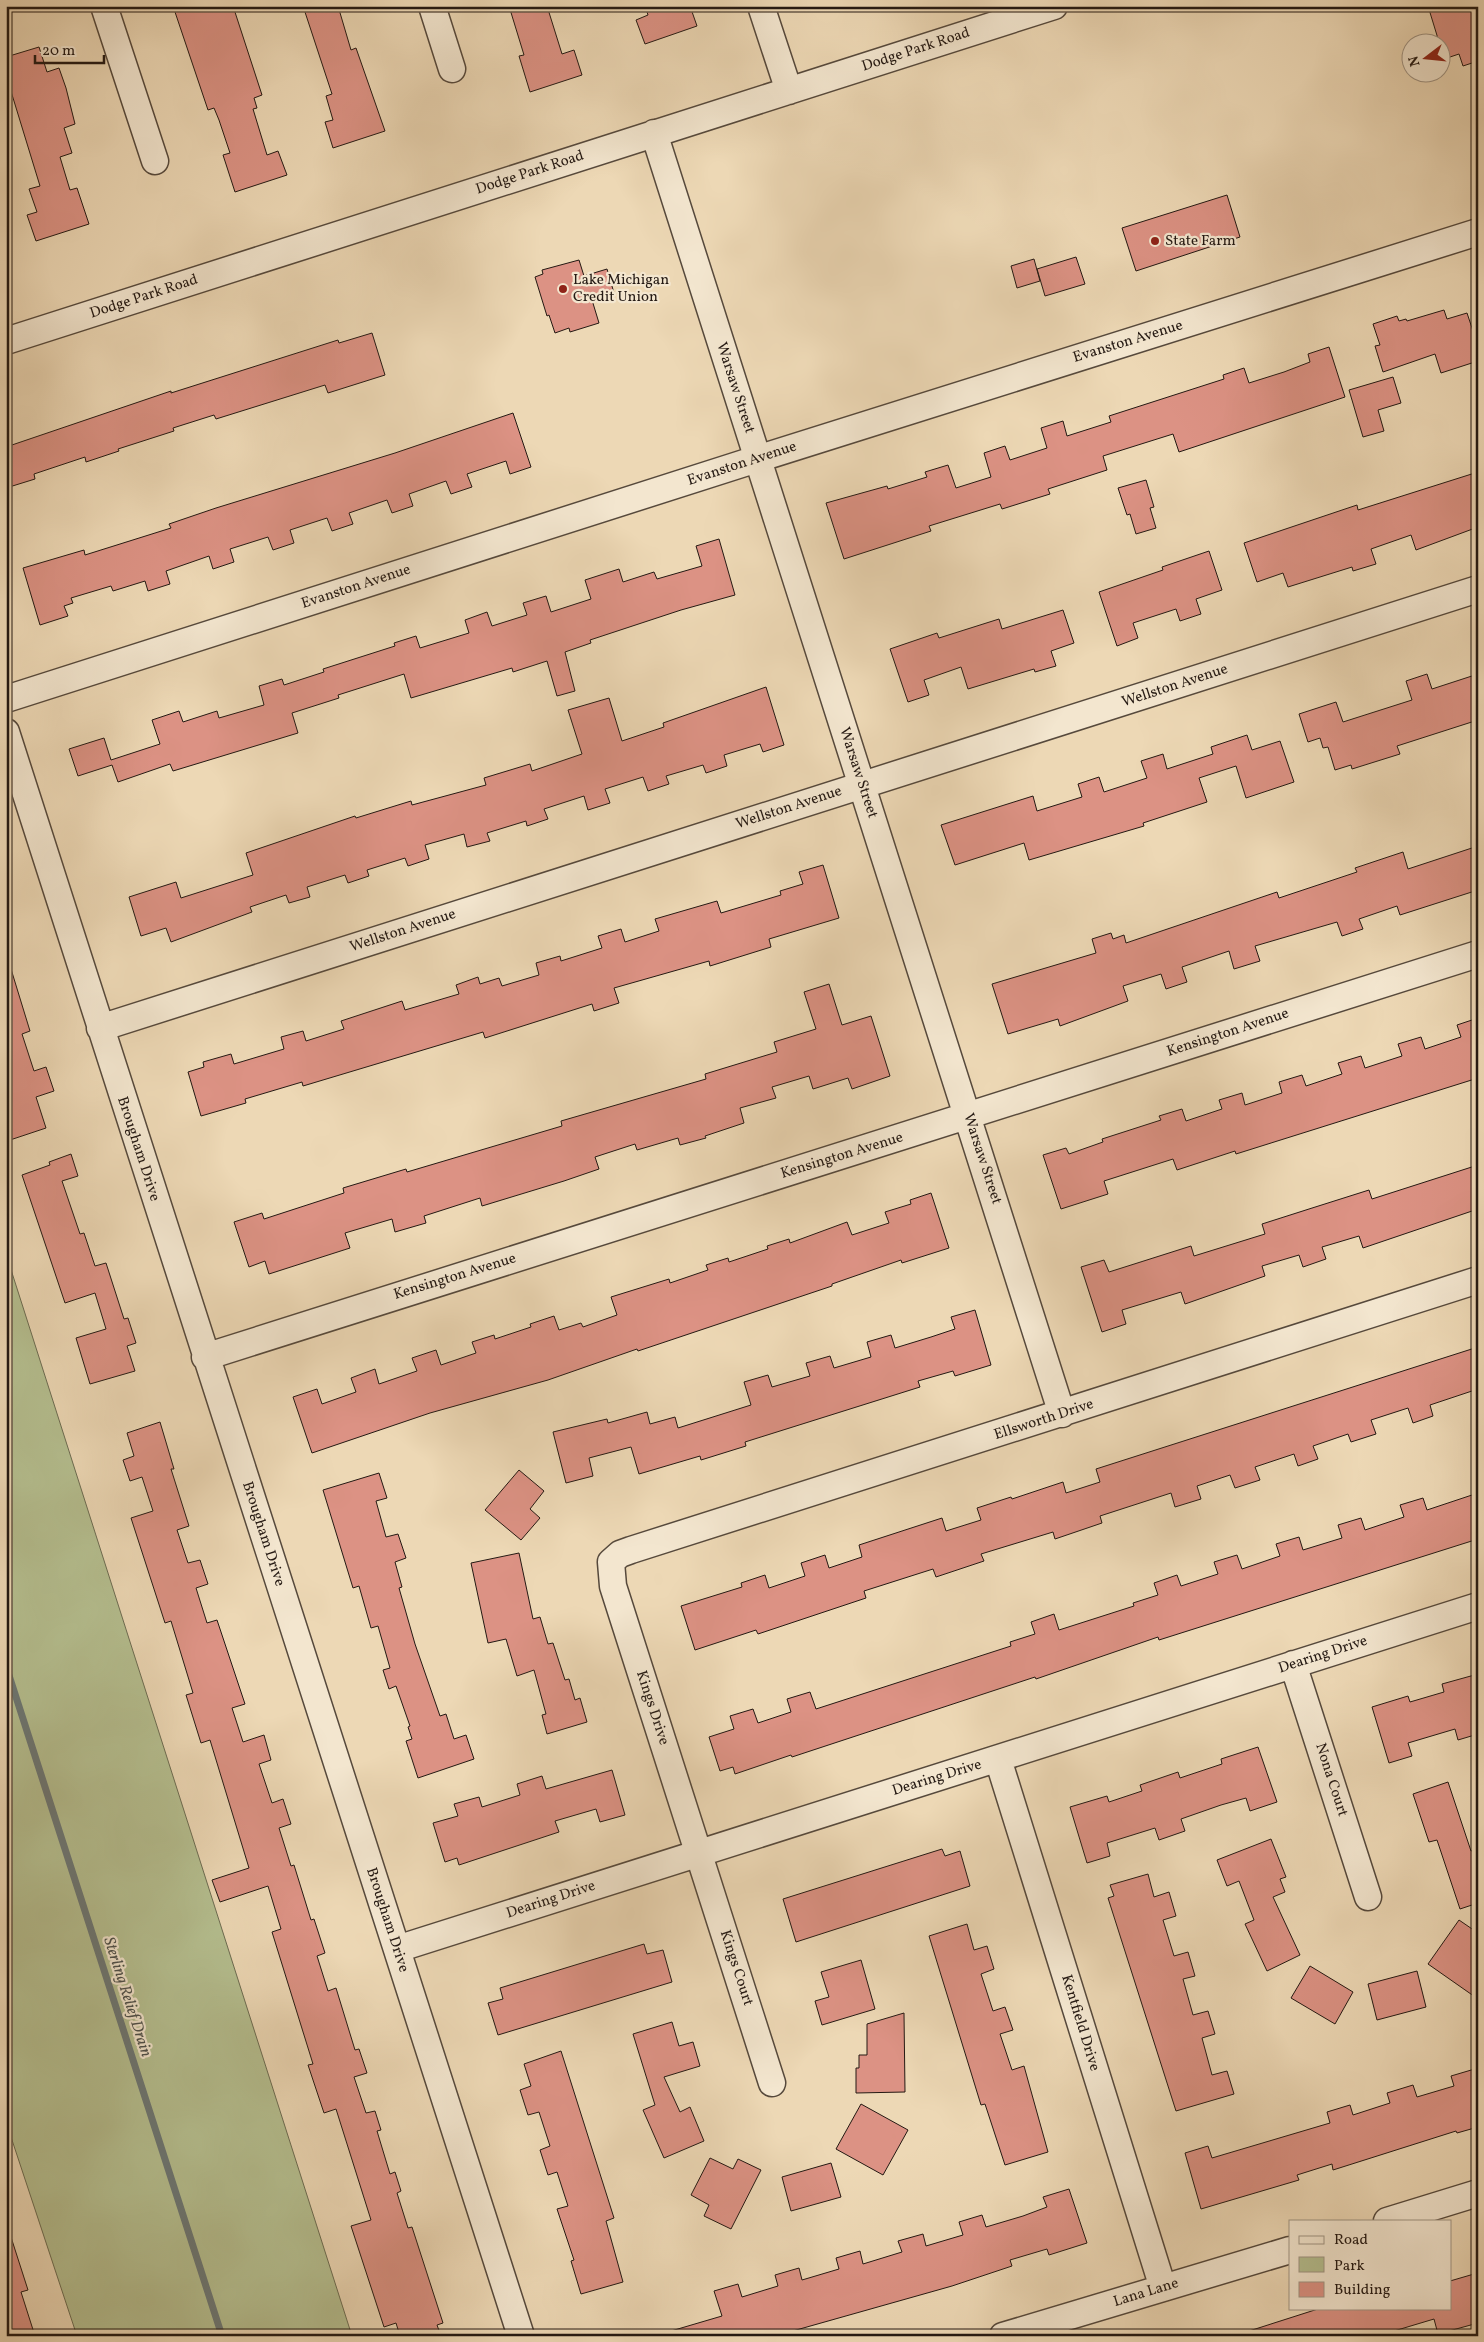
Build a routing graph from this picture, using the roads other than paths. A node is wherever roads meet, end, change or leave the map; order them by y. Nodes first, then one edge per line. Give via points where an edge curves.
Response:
1 (104, 6) edge
2 (432, 6) edge
3 (761, 6) edge
4 (1054, 6) edge
5 (452, 68) dead end
6 (789, 91) junction
7 (654, 133) junction
8 (155, 162) dead end
9 (1478, 232) edge
10 (6, 341) edge
11 (757, 459) junction
12 (1478, 589) edge
13 (6, 699) edge
14 (6, 732) edge
15 (861, 785) junction
16 (1478, 954) edge
17 (100, 1028) junction
18 (968, 1116) junction
19 (1478, 1280) edge
20 (205, 1357) junction
21 (1062, 1414) junction
22 (611, 1562) joint
23 (1478, 1606) edge
24 (1293, 1664) junction
25 (998, 1759) junction
26 (700, 1853) junction
27 (1368, 1897) dead end
28 (397, 1949) junction
29 (772, 2083) dead end
30 (1478, 2193) edge
31 (1390, 2220) edge
32 (1289, 2250) edge
33 (1162, 2288) junction
34 (521, 2336) edge
35 (1003, 2336) edge

1 - 8 street
2 - 5 street
3 - 6 street
4 - 6 street, Dodge Park Road
6 - 7 street, Dodge Park Road
7 - 10 street, Dodge Park Road
7 - 11 street, Warsaw Street
9 - 11 street, Evanston Avenue
11 - 13 street, Evanston Avenue
11 - 15 street, Warsaw Street
12 - 15 street, Wellston Avenue
14 - 17 street, Brougham Drive
15 - 17 street, Wellston Avenue
15 - 18 street, Warsaw Street
16 - 18 street, Kensington Avenue
17 - 20 street, Brougham Drive
18 - 20 street, Kensington Avenue
18 - 21 street, Warsaw Street
19 - 21 street, Ellsworth Drive
20 - 28 street, Brougham Drive
21 - 22 street, Ellsworth Drive via 631,1550
22 - 26 street, Kings Drive via 613,1586
23 - 24 street, Dearing Drive
24 - 25 street, Dearing Drive
24 - 27 street, Nona Court
25 - 26 street, Dearing Drive
25 - 33 street, Kentfield Drive
26 - 28 street, Dearing Drive
26 - 29 street, Kings Court
28 - 34 street, Brougham Drive
30 - 31 street
32 - 33 street, Lana Lane
33 - 35 street, Lana Lane

